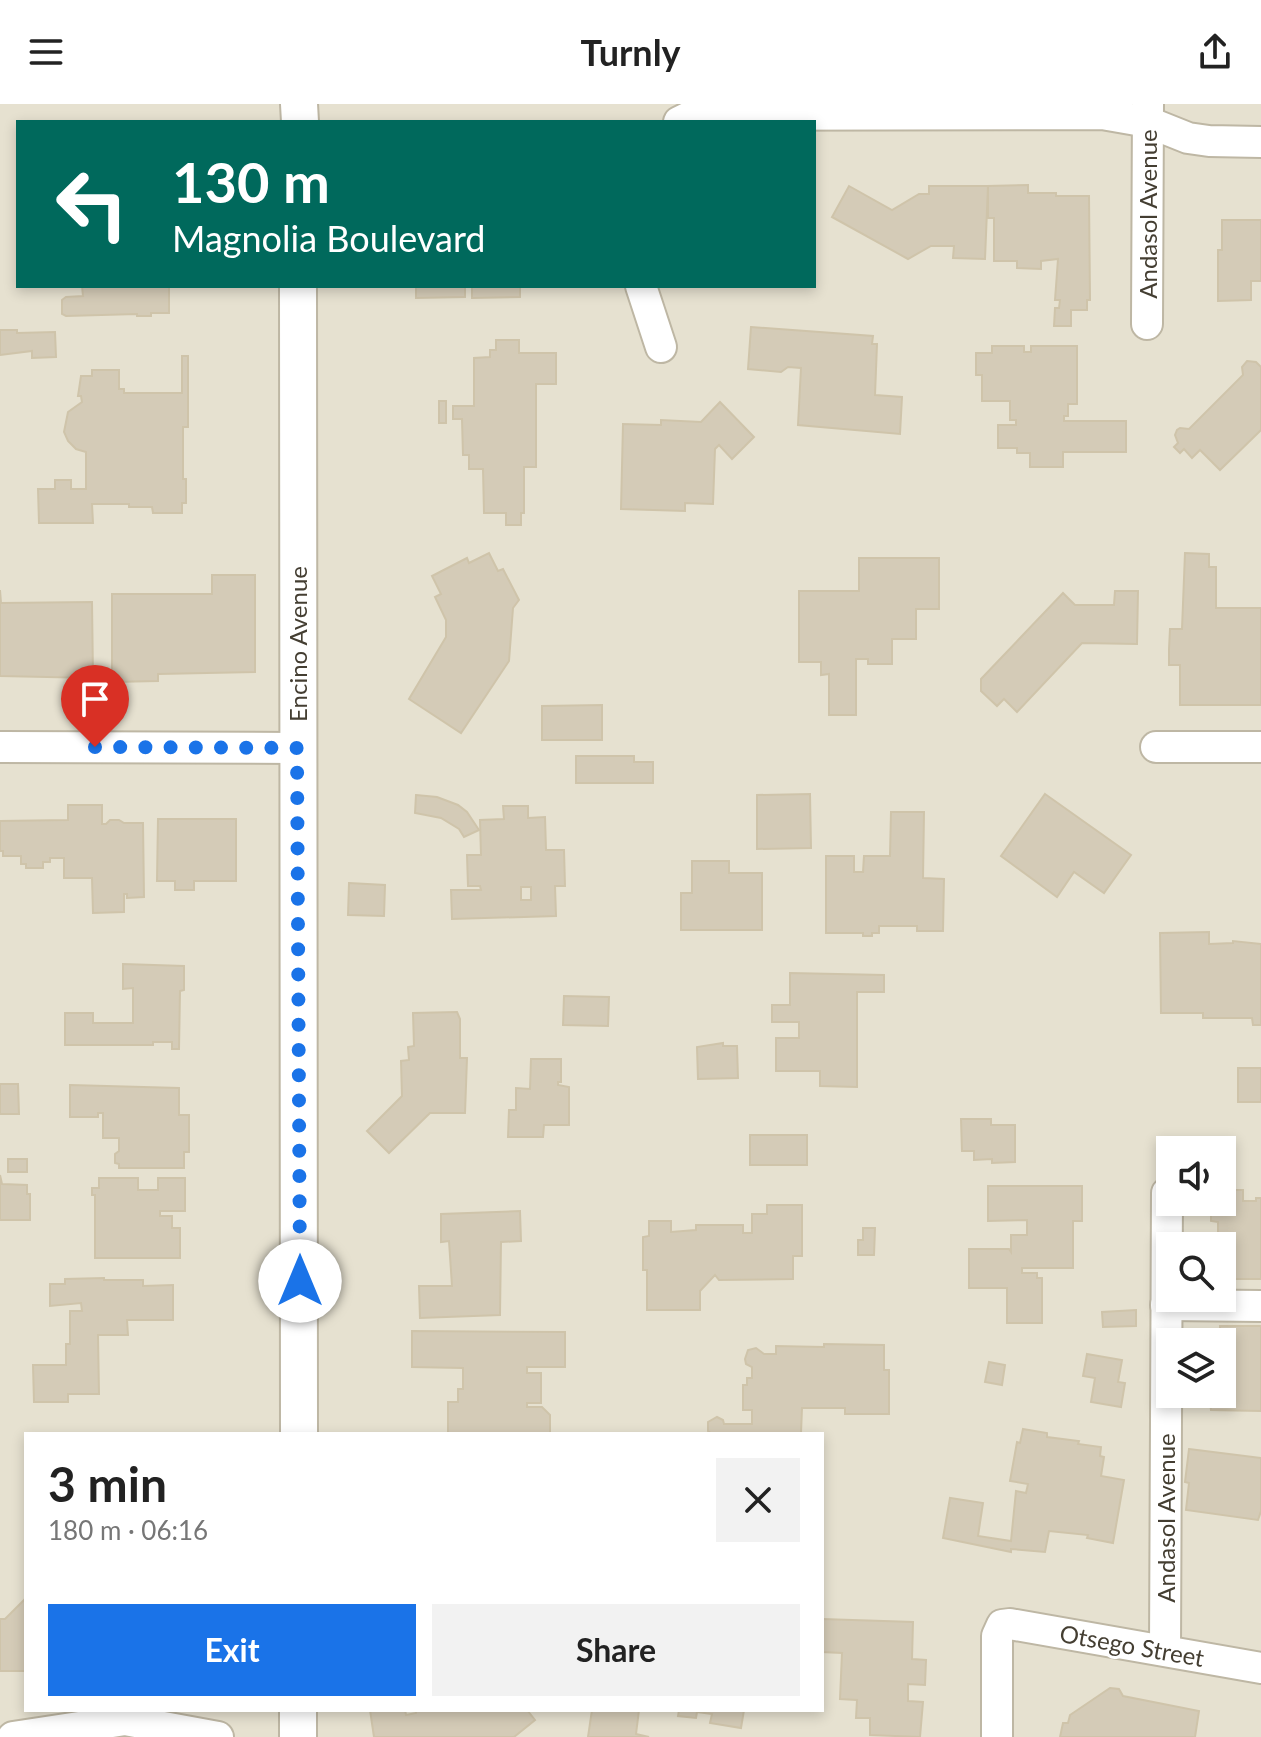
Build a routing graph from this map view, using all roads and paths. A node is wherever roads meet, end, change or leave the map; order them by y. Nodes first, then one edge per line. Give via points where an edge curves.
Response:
1 (1148, 113) edge
2 (683, 120) edge
3 (1261, 142) edge
4 (298, 288) edge
5 (642, 288) edge
6 (1147, 324) dead end
7 (661, 347) dead end
8 (0, 747) edge
9 (1156, 747) dead end
10 (1261, 747) edge
11 (297, 748) junction
12 (1236, 1306) edge
13 (1261, 1306) edge
14 (1166, 1312) edge
15 (299, 1432) edge
16 (1165, 1650) junction
17 (1261, 1668) edge
18 (298, 1712) edge
19 (13, 1737) edge
20 (218, 1737) edge
21 (298, 1737) edge
22 (997, 1737) edge

1 - 2 street via 693,115
1 - 3 street via 1188,138
1 - 6 street, Andasol Avenue
4 - 11 street, Encino Avenue
5 - 7 street
8 - 11 street
9 - 10 street
11 - 15 street, Encino Avenue
12 - 13 street
14 - 16 street, Andasol Avenue
16 - 17 street, Otsego Street
16 - 22 street, Otsego Street via 1002,1625 997,1636
18 - 21 street
19 - 20 street via 125,1720

